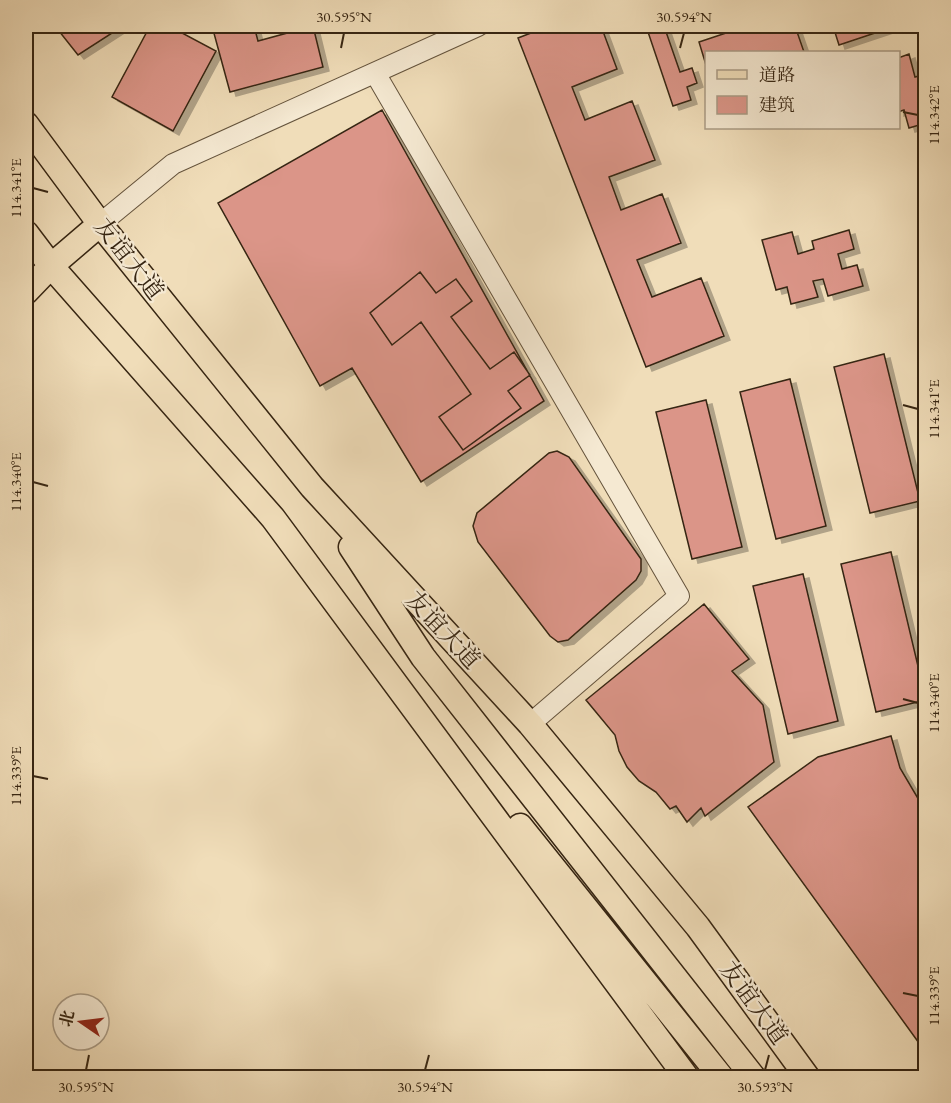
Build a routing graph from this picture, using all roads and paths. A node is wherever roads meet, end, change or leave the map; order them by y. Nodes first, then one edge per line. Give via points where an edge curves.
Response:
1 (478, 26) edge
2 (375, 73) junction
3 (26, 124) edge
4 (26, 141) edge
5 (72, 186) junction
6 (100, 224) junction
7 (27, 234) edge
8 (51, 266) junction
9 (26, 292) edge
10 (312, 488) junction
11 (273, 518) junction
12 (530, 724) junction
13 (687, 1077) edge
14 (722, 1077) edge
15 (754, 1077) edge
16 (808, 1077) edge

1 - 2 street
2 - 6 street via 173,164
2 - 12 street via 679,596
3 - 5 main road, 友谊大道
4 - 5 main road, 友谊大道
5 - 6 main road, 友谊大道
6 - 8 main road
6 - 10 main road, 友谊大道
7 - 8 main road
8 - 9 main road
8 - 11 main road
10 - 12 main road, 友谊大道
10 - 15 main road via 423,657
11 - 13 main road
11 - 14 main road
12 - 16 main road, 友谊大道 via 698,927

